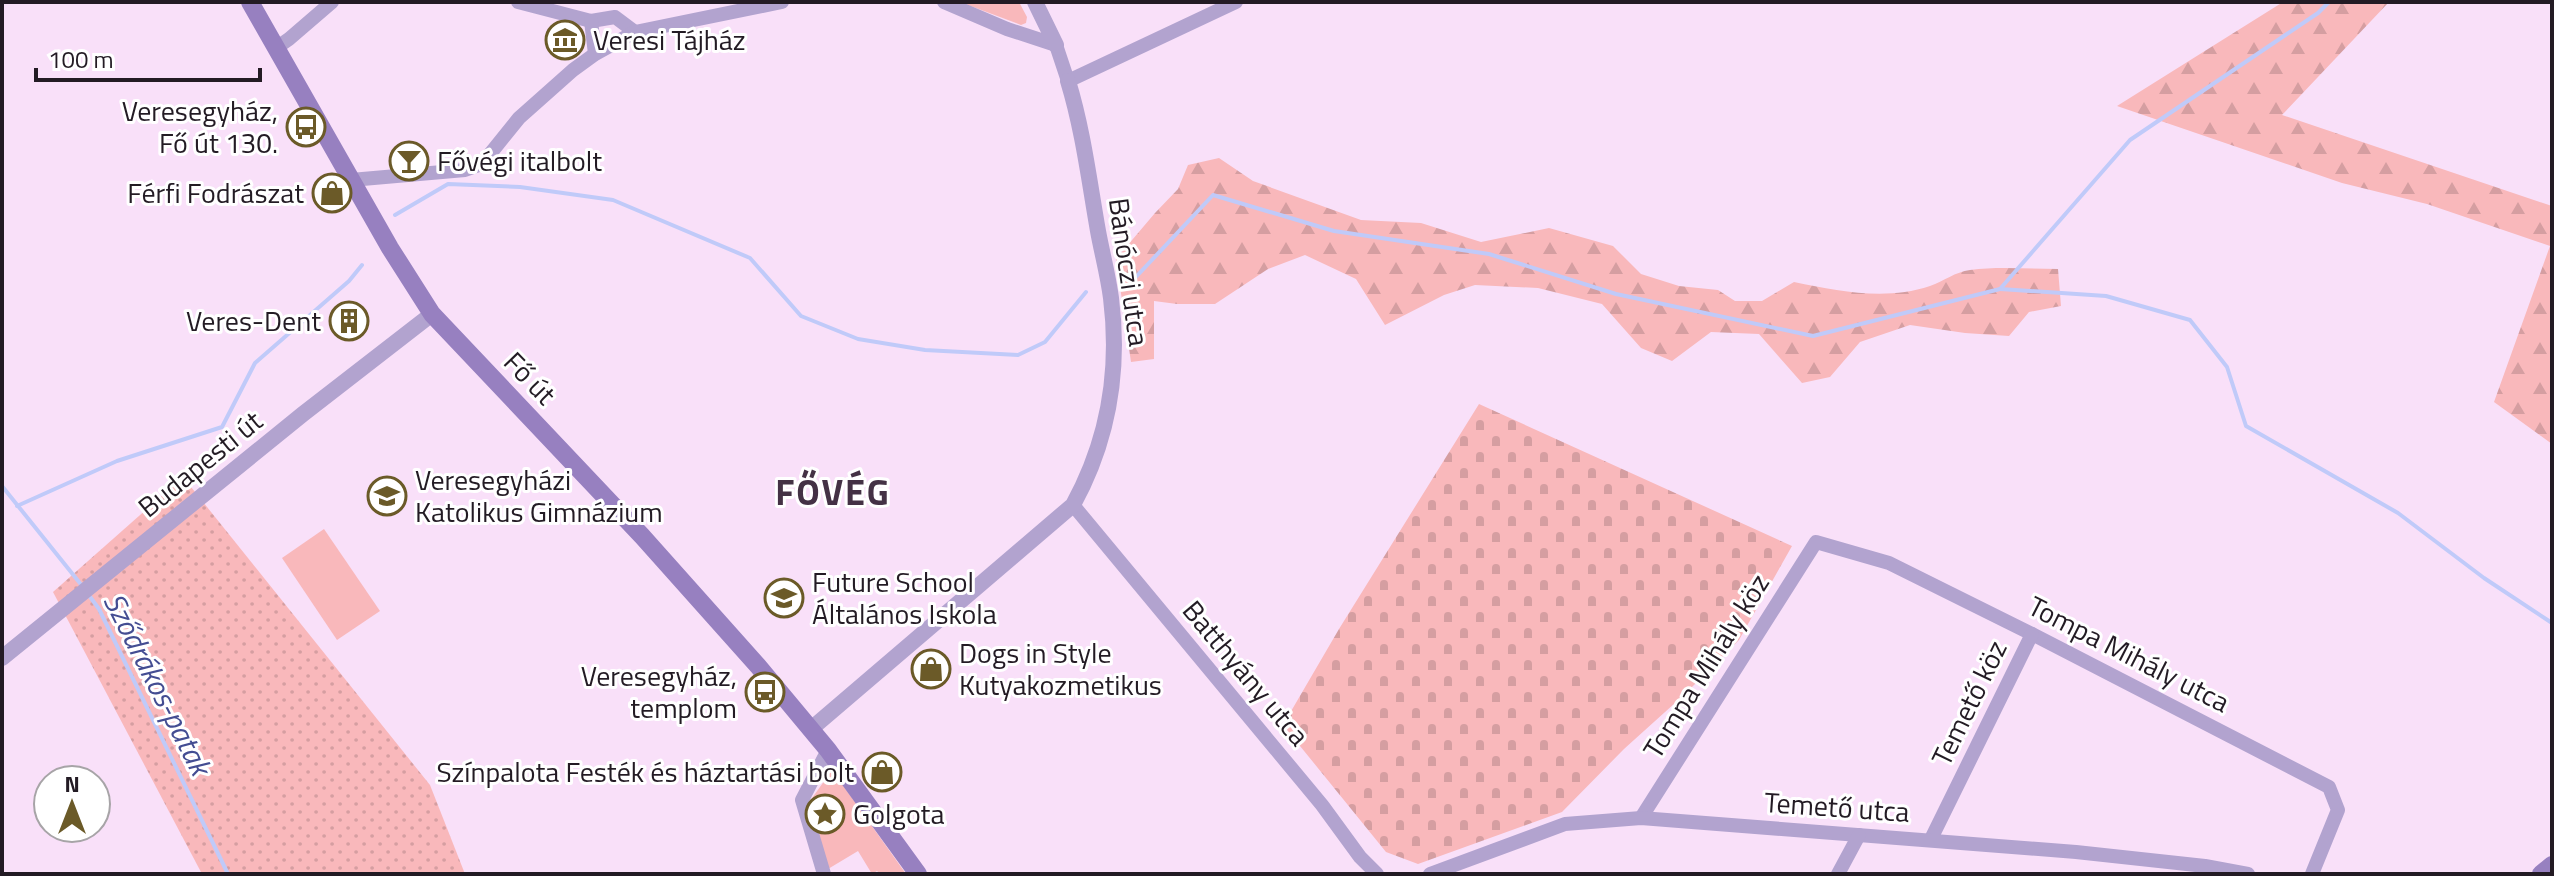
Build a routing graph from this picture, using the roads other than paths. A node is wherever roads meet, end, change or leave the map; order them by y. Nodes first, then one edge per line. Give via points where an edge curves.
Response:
1 (250, 2) edge
2 (332, 2) edge
3 (518, 2) edge
4 (782, 2) edge
5 (944, 2) edge
6 (1035, 2) edge
7 (1236, 2) edge
8 (617, 9) edge
9 (591, 21) junction
10 (635, 32) junction
11 (1056, 45) junction
12 (276, 48) junction
13 (595, 54) junction
14 (1068, 81) junction
15 (351, 180) junction
16 (432, 314) junction
17 (1073, 505) junction
18 (1816, 542) joint
19 (2032, 634) junction
20 (2, 658) edge
21 (811, 729) junction
22 (828, 750) junction
23 (1641, 818) junction
24 (1859, 835) junction
25 (1931, 839) junction
26 (2552, 865) edge
27 (824, 874) edge
28 (918, 874) edge
29 (1377, 874) edge
30 (1430, 874) edge
31 (1838, 874) edge
32 (2248, 874) edge
33 (2312, 874) edge
34 (2541, 874) edge

1 - 12 main road, Fő út
2 - 12 street
3 - 9 street
4 - 10 street
5 - 11 street
6 - 11 street
7 - 14 street
8 - 9 street
8 - 10 street
9 - 13 street
10 - 13 street
11 - 14 street
12 - 15 main road, Fő út
13 - 15 street via 519,118 482,164
14 - 17 street, Bánóczi utca via 1081,124 1111,297 1115,368 1112,399 1089,475
15 - 16 main road, Fő út
16 - 20 street, Budapesti út
16 - 21 main road, Fő út via 642,536
17 - 21 street, Bánóczi utca
17 - 29 street, Batthyány utca
18 - 19 street, Tompa Mihály utca via 1889,563
18 - 23 street, Tompa Mihály köz
19 - 25 street, Temető köz
19 - 33 street, Tompa Mihály utca via 2329,787 2338,810
21 - 22 main road, Fő út
22 - 27 street via 802,800
22 - 28 main road, Fő út
23 - 24 street, Temető utca
23 - 30 street, Temető utca via 1565,824
24 - 25 street, Temető utca
24 - 31 street
25 - 32 street, Temető utca
26 - 34 main road

